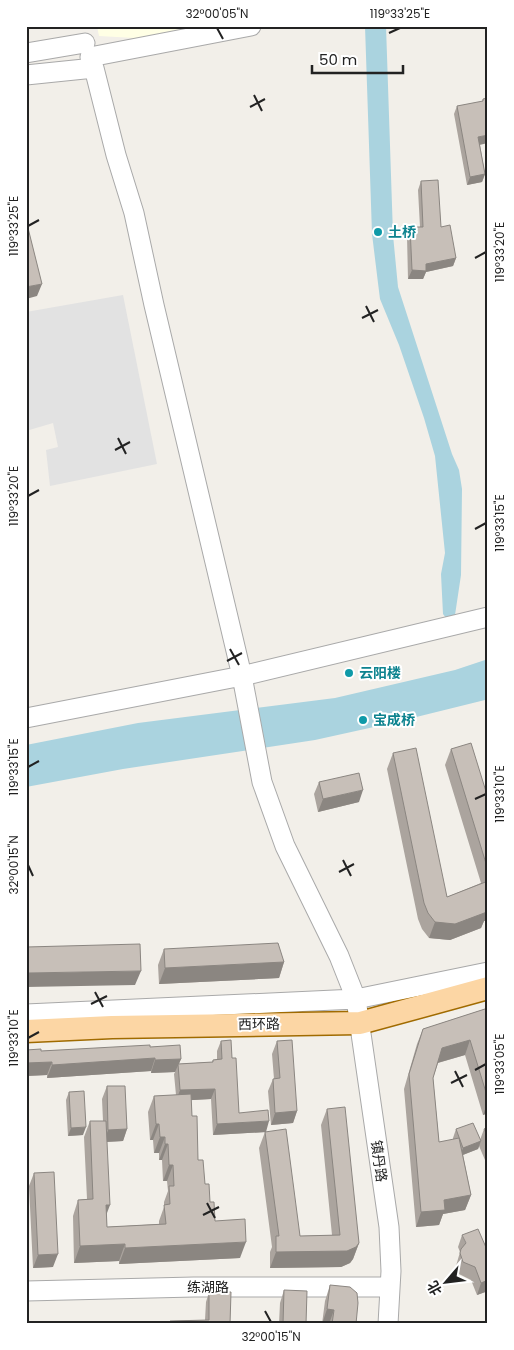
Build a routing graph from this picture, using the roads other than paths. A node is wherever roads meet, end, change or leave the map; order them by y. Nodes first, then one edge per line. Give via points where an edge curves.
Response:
1 (251, 26) edge
2 (87, 49) edge
3 (26, 53) edge
4 (26, 75) edge
5 (488, 617) edge
6 (242, 676) junction
7 (26, 718) edge
8 (488, 972) edge
9 (488, 988) edge
10 (356, 999) junction
11 (26, 1014) edge
12 (360, 1023) junction
13 (26, 1031) edge
14 (390, 1288) junction
15 (26, 1291) edge
16 (388, 1324) edge

1 - 2 street
2 - 3 street
2 - 4 street
2 - 6 street, 镇丹路 via 134,213
5 - 6 street
6 - 7 street
6 - 10 street, 镇丹路 via 260,774 284,846 340,956
8 - 10 street, 西环路
9 - 12 main road, 西环路
10 - 11 street, 西环路
10 - 12 street, 镇丹路
12 - 13 main road, 西环路
12 - 14 street, 镇丹路 via 389,1227
14 - 15 street, 练湖路 via 194,1287
14 - 16 street, 镇丹路

